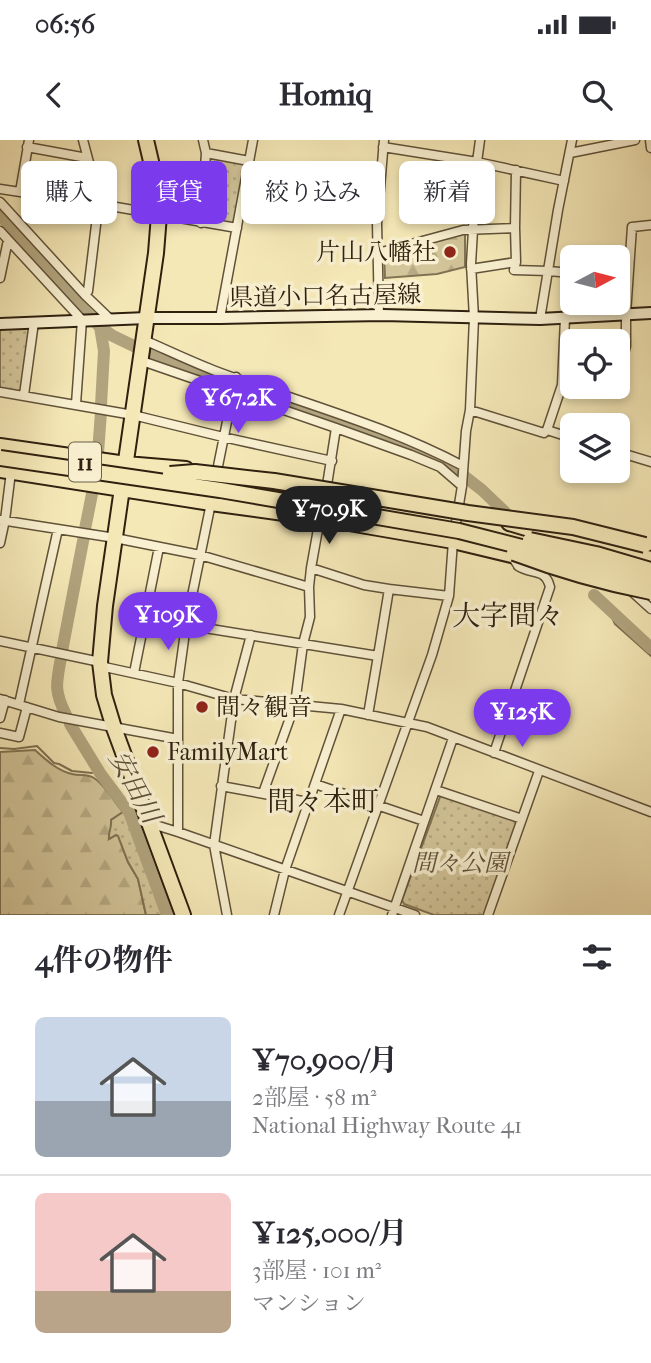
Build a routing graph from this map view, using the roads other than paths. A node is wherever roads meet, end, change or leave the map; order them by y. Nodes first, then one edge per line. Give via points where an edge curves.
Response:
1 (83, 140) edge
2 (138, 140) edge
3 (146, 140) edge
4 (202, 140) edge
5 (253, 140) edge
6 (480, 140) edge
7 (572, 140) edge
8 (635, 140) edge
9 (650, 140) edge
10 (383, 143) edge
11 (28, 144) edge
12 (651, 148) edge
13 (206, 153) junction
14 (570, 153) junction
15 (87, 158) junction
16 (88, 161) edge
17 (144, 161) edge
18 (151, 161) edge
19 (205, 161) edge
20 (249, 161) joint
21 (472, 161) edge
22 (477, 161) edge
23 (495, 166) edge
24 (516, 170) junction
25 (564, 181) junction
26 (0, 189) edge
27 (20, 192) joint
28 (0, 202) edge
29 (241, 206) edge
30 (97, 224) edge
31 (156, 224) edge
32 (208, 224) edge
33 (473, 224) edge
34 (651, 225) edge
35 (237, 228) junction
36 (515, 228) junction
37 (0, 230) edge
38 (472, 231) junction
39 (8, 240) junction
40 (378, 253) junction
41 (630, 254) edge
42 (516, 262) junction
43 (471, 269) junction
44 (548, 271) junction
45 (560, 272) edge
46 (0, 278) edge
47 (85, 295) junction
48 (651, 313) edge
49 (630, 314) edge
50 (379, 315) junction
51 (611, 315) edge
52 (143, 318) junction
53 (220, 318) junction
54 (474, 318) junction
55 (565, 318) junction
56 (540, 319) junction
57 (82, 320) junction
58 (110, 320) junction
59 (34, 322) junction
60 (0, 324) edge
61 (565, 329) edge
62 (140, 349) junction
63 (236, 377) junction
64 (560, 391) edge
65 (0, 392) edge
66 (232, 392) junction
67 (24, 395) junction
68 (76, 404) junction
69 (470, 410) junction
70 (129, 414) junction
71 (336, 428) junction
72 (547, 430) junction
73 (560, 434) edge
74 (223, 437) junction
75 (0, 448) edge
76 (630, 456) edge
77 (0, 458) edge
78 (332, 461) junction
79 (651, 462) edge
80 (122, 464) junction
81 (463, 466) junction
82 (6, 471) edge
83 (217, 471) junction
84 (170, 474) junction
85 (327, 485) junction
86 (462, 486) junction
87 (119, 488) junction
88 (211, 503) junction
89 (458, 508) junction
90 (320, 512) junction
91 (3, 520) edge
92 (58, 529) junction
93 (112, 537) junction
94 (453, 541) junction
95 (0, 543) edge
96 (159, 547) junction
97 (200, 555) junction
98 (511, 555) junction
99 (650, 556) edge
100 (311, 568) junction
101 (619, 580) junction
102 (651, 580) edge
103 (309, 587) junction
104 (388, 589) junction
105 (651, 590) edge
106 (449, 596) junction
107 (651, 609) edge
108 (186, 625) junction
109 (251, 635) junction
110 (0, 641) edge
111 (303, 645) junction
112 (31, 648) junction
113 (378, 656) junction
114 (98, 663) junction
115 (134, 673) junction
116 (177, 683) junction
117 (2, 699) edge
118 (234, 699) junction
119 (295, 704) junction
120 (23, 705) junction
121 (341, 709) junction
122 (369, 715) junction
123 (0, 718) edge
124 (407, 722) junction
125 (110, 728) junction
126 (0, 733) edge
127 (453, 738) junction
128 (178, 740) junction
129 (494, 753) junction
130 (539, 771) junction
131 (315, 783) junction
132 (221, 786) junction
133 (436, 790) junction
134 (263, 793) junction
135 (308, 802) junction
136 (379, 805) junction
137 (651, 813) edge
138 (522, 819) junction
139 (424, 821) junction
140 (149, 823) junction
141 (178, 832) junction
142 (214, 845) junction
143 (285, 870) junction
144 (347, 891) junction
145 (393, 912) edge
146 (175, 915) edge
147 (183, 915) edge
148 (227, 915) edge
149 (274, 915) edge
150 (339, 915) edge
151 (415, 915) edge
152 (488, 915) edge

1 - 15 street
2 - 17 highway
3 - 18 highway
4 - 13 street
5 - 20 street
6 - 22 street
7 - 14 street
8 - 14 street
9 - 12 street
10 - 21 street
10 - 40 street
11 - 15 street
11 - 27 street
13 - 19 street
13 - 20 street
14 - 25 street
15 - 16 street
23 - 24 street
24 - 25 street
24 - 36 street
25 - 44 street
26 - 27 street
28 - 47 street
29 - 35 street
30 - 47 street
31 - 52 highway via 156,253
32 - 35 street
33 - 38 street
34 - 41 street via 632,226
35 - 53 street
36 - 38 street
36 - 42 street
37 - 39 street
38 - 40 street
38 - 43 street
39 - 46 street
39 - 57 street
40 - 50 street
42 - 43 street
42 - 44 street via 514,270
43 - 54 street
44 - 45 street
44 - 56 street
47 - 58 street
48 - 49 main road, 県道小口名古屋線
50 - 53 main road, 県道小口名古屋線
50 - 54 main road, 県道小口名古屋線
51 - 55 main road, 県道小口名古屋線
52 - 53 main road, 県道小口名古屋線
52 - 58 main road, 県道小口名古屋線
52 - 62 highway
54 - 56 main road, 県道小口名古屋線
54 - 69 street
55 - 56 main road, 県道小口名古屋線
55 - 61 street
57 - 58 main road, 県道小口名古屋線
57 - 59 main road, 県道小口名古屋線
57 - 68 street
59 - 60 main road, 県道小口名古屋線
59 - 67 street
62 - 63 street
62 - 66 street
62 - 70 highway
63 - 66 street
63 - 81 street via 341,414
64 - 72 street
65 - 67 street
66 - 71 street
66 - 74 street
67 - 68 street
68 - 70 street
69 - 72 street via 544,433
69 - 81 street
70 - 74 street
70 - 80 highway
71 - 78 street
71 - 86 street via 440,467
72 - 73 street
74 - 78 street
74 - 83 street
75 - 80 highway
75 - 84 highway, 11
76 - 79 street
77 - 90 highway, 11, bridge via 169,481
78 - 85 street
80 - 83 highway
80 - 87 highway
81 - 86 street
82 - 87 highway
82 - 91 street
83 - 85 highway
84 - 99 highway, 11, bridge via 558,545
84 - 99 highway, bridge via 195,472 274,481 573,527
85 - 89 highway
86 - 89 street
87 - 88 highway
87 - 93 highway
88 - 90 highway
88 - 97 street
89 - 94 street
89 - 99 highway via 563,539
90 - 94 highway
90 - 100 street
90 - 102 highway, 11, bridge via 459,531
90 - 105 highway, bridge via 498,549 616,585
91 - 92 street
91 - 95 street
92 - 93 street
92 - 112 street
93 - 96 street
93 - 114 highway via 93,641
94 - 98 highway
94 - 106 street
96 - 97 street
96 - 115 street
97 - 103 street
97 - 108 street
98 - 101 highway
98 - 129 street via 518,566 539,572 550,587
100 - 103 street
100 - 104 street
101 - 105 highway
101 - 107 street
103 - 111 street via 310,617
104 - 106 street
104 - 113 street
106 - 124 street
108 - 109 street
108 - 116 street
109 - 111 street
109 - 118 street
110 - 112 street
111 - 113 street
111 - 119 street
112 - 114 street
112 - 120 street
113 - 122 street
114 - 115 street
114 - 125 highway via 96,694
115 - 116 street
116 - 118 street
116 - 128 street
117 - 120 street
117 - 123 street
118 - 119 street
118 - 132 street
119 - 121 street
119 - 134 street
120 - 125 street
120 - 126 street via 19,737
121 - 122 street
121 - 131 street
122 - 124 street
124 - 127 street
124 - 136 street
125 - 128 street
125 - 140 highway
125 - 146 highway
127 - 129 street
127 - 133 street
128 - 141 street
129 - 130 street
130 - 137 street
130 - 138 street
131 - 135 street
131 - 136 street
132 - 134 street
132 - 142 street
133 - 138 street
133 - 139 street
134 - 135 street
135 - 143 street
136 - 139 street
136 - 144 street
138 - 152 street
139 - 145 street
140 - 141 street
140 - 147 highway
141 - 142 street
142 - 143 street
142 - 148 street
143 - 144 street
143 - 149 street
144 - 145 street
144 - 150 street
145 - 151 street

